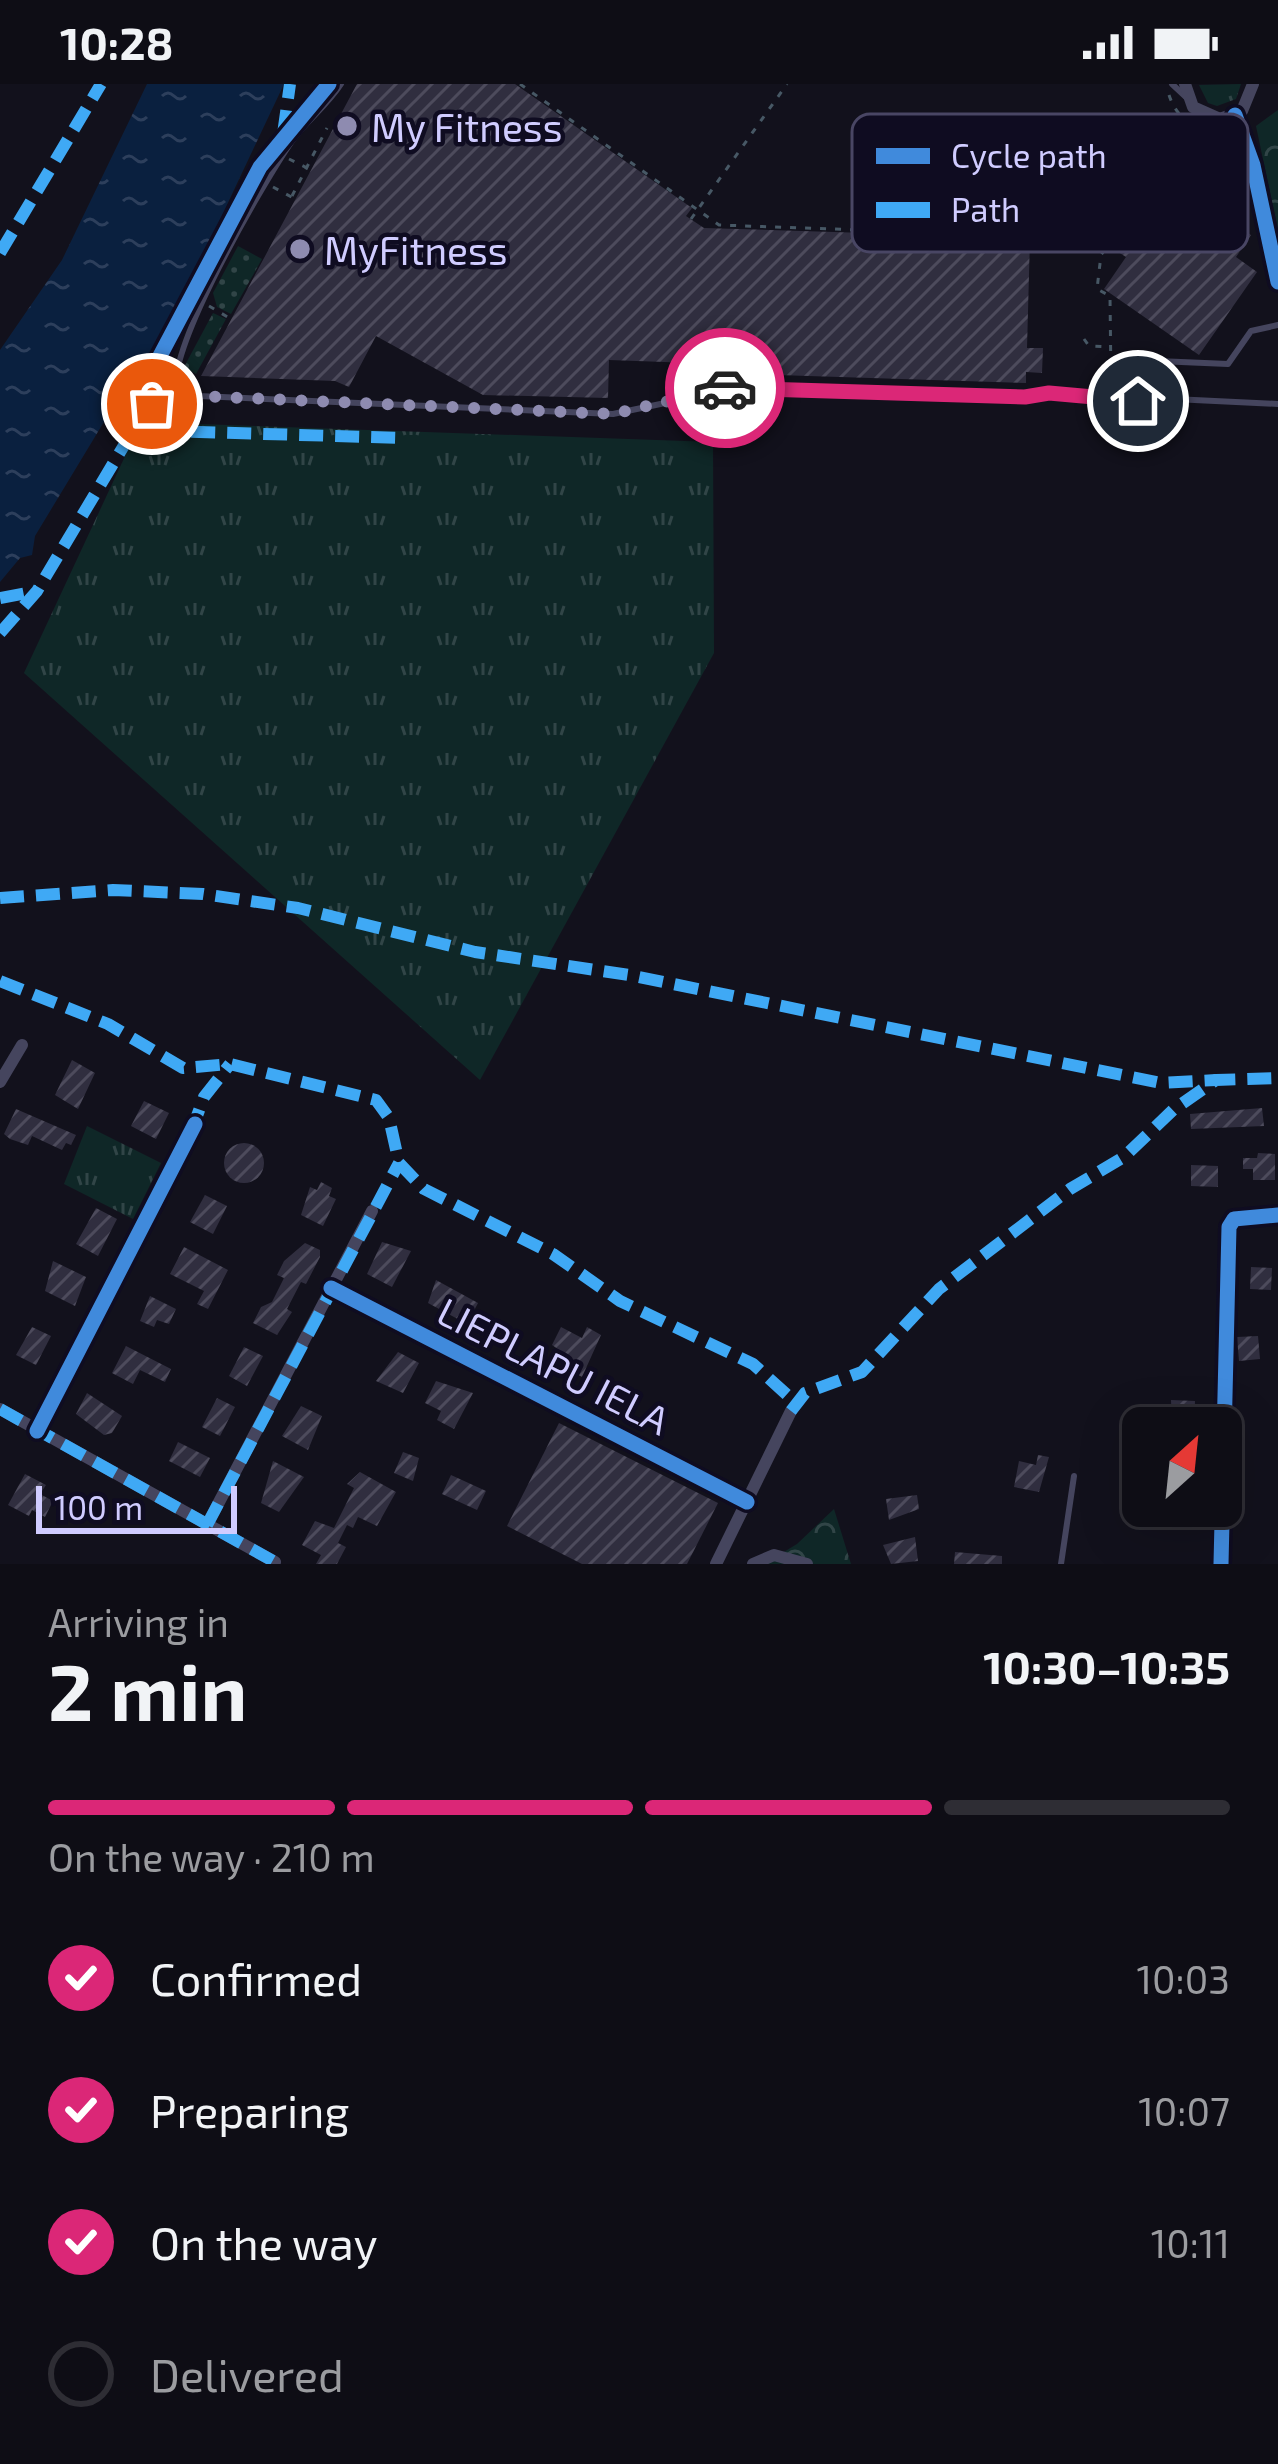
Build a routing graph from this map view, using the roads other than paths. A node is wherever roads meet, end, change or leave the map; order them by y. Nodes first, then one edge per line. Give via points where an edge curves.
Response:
1 (341, 84) edge
2 (1172, 84) edge
3 (1253, 84) edge
4 (1186, 91) edge
5 (1206, 114) edge
6 (1236, 114) edge
7 (1248, 156) edge
8 (1278, 282) edge
9 (1278, 325) edge
10 (176, 395) junction
11 (1113, 395) junction
12 (152, 404) dead end
13 (1278, 404) edge
14 (22, 1045) dead end
15 (0, 1082) edge
16 (195, 1124) dead end
17 (371, 1211) dead end
18 (1278, 1215) edge
19 (331, 1288) junction
20 (0, 1409) edge
21 (790, 1412) dead end
22 (37, 1431) junction
23 (1074, 1476) dead end
24 (747, 1502) junction
25 (208, 1525) junction
26 (275, 1562) edge
27 (716, 1564) edge
28 (753, 1564) edge
29 (807, 1564) edge
30 (1061, 1564) edge
31 (1221, 1564) edge

1 - 10 lane via 266,183 184,341
2 - 4 lane
3 - 6 street
4 - 5 street
7 - 8 street
9 - 11 lane via 1251,331 1228,364 1134,360
10 - 11 lane via 613,414 742,387
10 - 12 lane
11 - 13 lane
14 - 15 street
16 - 22 street
17 - 19 street
18 - 31 street via 1234,1219 1229,1227
19 - 24 street, LIEPLAPU IELA
19 - 25 street
20 - 22 street
21 - 24 street
22 - 25 street
23 - 30 lane
24 - 27 street
25 - 26 street
28 - 29 street via 774,1556

